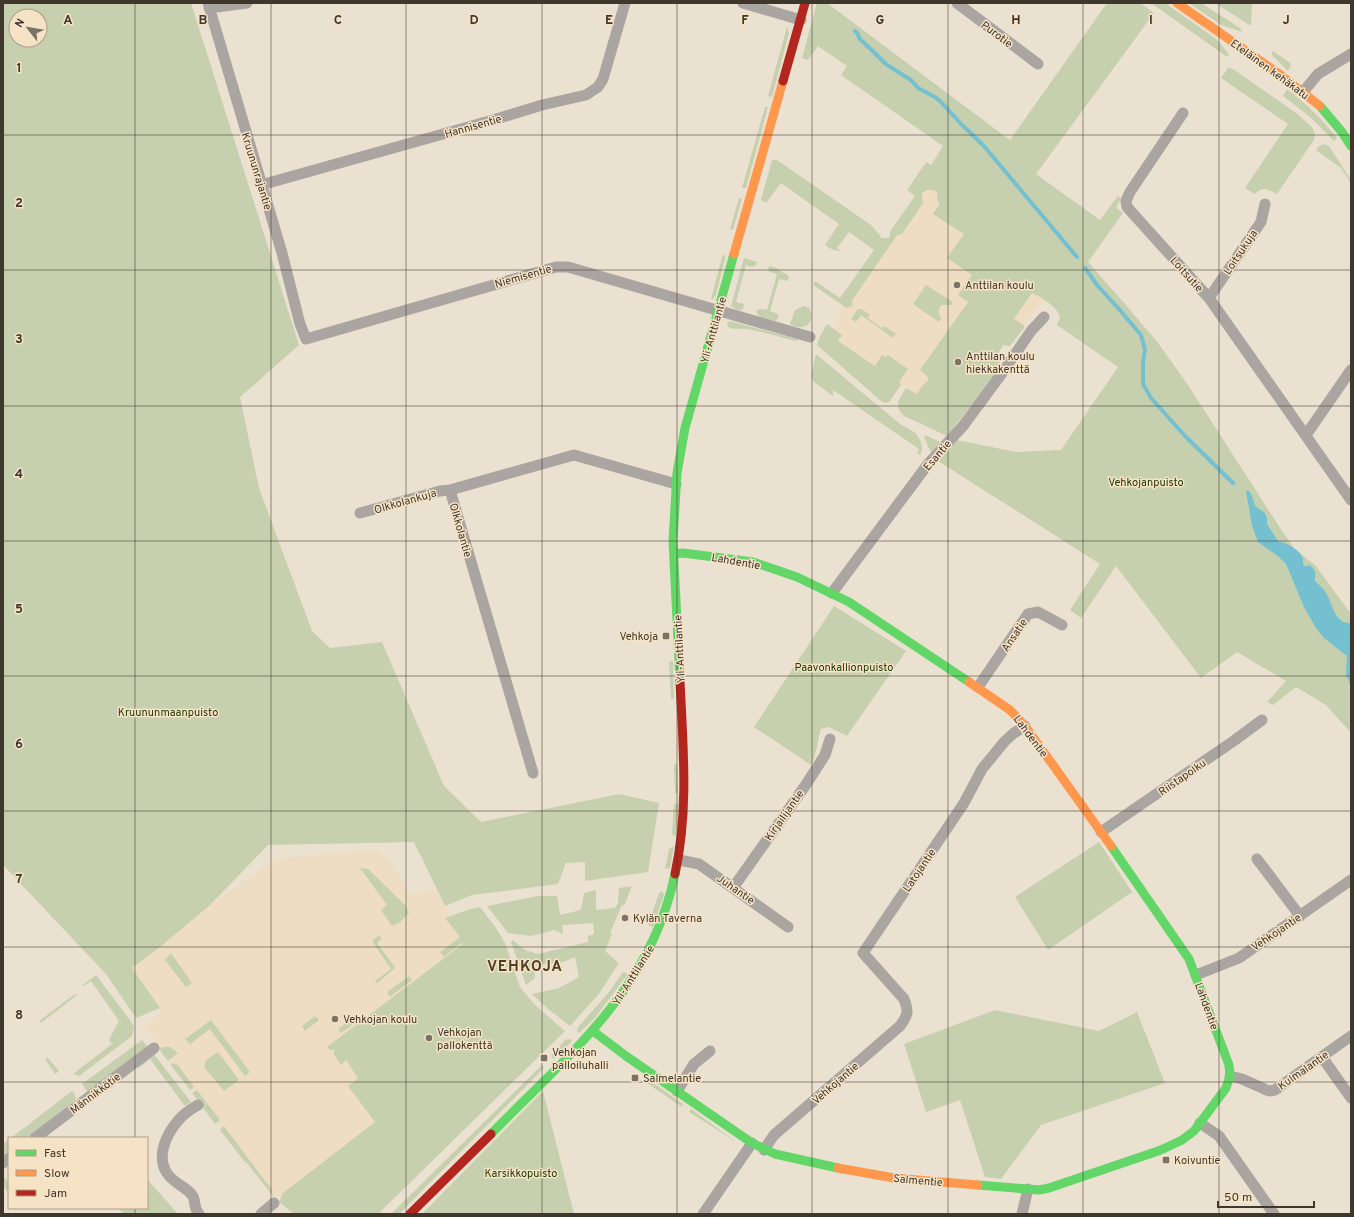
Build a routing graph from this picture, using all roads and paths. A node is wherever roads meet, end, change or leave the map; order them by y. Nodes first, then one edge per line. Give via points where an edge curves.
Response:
1 (247, 3) edge
2 (625, 3) edge
3 (743, 3) edge
4 (805, 3) edge
5 (957, 3) edge
6 (1177, 3) edge
7 (208, 5) edge
8 (801, 20) junction
9 (1351, 54) edge
10 (1038, 64) dead end
11 (1303, 92) junction
12 (1183, 113) dead end
13 (1351, 146) edge
14 (261, 185) junction
15 (1265, 204) dead end
16 (1209, 298) junction
17 (718, 310) junction
18 (1044, 317) dead end
19 (810, 337) dead end
20 (306, 339) joint
21 (1351, 370) edge
22 (1306, 435) junction
23 (676, 484) junction
24 (450, 490) junction
25 (1351, 500) edge
26 (360, 513) dead end
27 (674, 554) junction
28 (832, 593) junction
29 (1062, 625) dead end
30 (978, 687) junction
31 (1262, 720) dead end
32 (1025, 726) junction
33 (830, 740) dead end
34 (532, 773) dead end
35 (1101, 832) junction
36 (1257, 859) dead end
37 (680, 860) junction
38 (1351, 880) edge
39 (733, 888) junction
40 (1300, 916) junction
41 (788, 927) dead end
42 (1196, 975) junction
43 (907, 1017) joint
44 (593, 1032) junction
45 (1351, 1036) edge
46 (154, 1048) dead end
47 (710, 1051) dead end
48 (1322, 1057) junction
49 (1230, 1071) junction
50 (677, 1091) junction
51 (1351, 1098) edge
52 (198, 1105) dead end
53 (1200, 1124) junction
54 (37, 1137) edge
55 (752, 1143) junction
56 (764, 1150) junction
57 (1028, 1189) junction
58 (274, 1203) dead end
59 (200, 1214) edge
60 (261, 1214) edge
61 (410, 1214) edge
62 (703, 1214) edge
63 (1022, 1214) edge
64 (1274, 1214) edge

1 - 7 street
2 - 14 street, Hannisentie via 603,79 598,87 586,95 542,105
3 - 8 street
4 - 8 street, Yli-Anttilantie
5 - 10 street, Purotie
6 - 11 street, Eteläinen kehäkatu
7 - 14 street, Kruununrajantie
8 - 17 street, Yli-Anttilantie
9 - 11 street via 1318,74
11 - 13 street, Eteläinen kehäkatu via 1325,111 1344,133
12 - 16 street, Loitsutie via 1126,201 1127,207
14 - 20 street, Kruununrajantie
15 - 16 street, Loitsukuja via 1261,222
16 - 22 street, Loitsutie
17 - 19 street, Niemisentie
17 - 20 street, Niemisentie via 568,267 556,267
17 - 23 street, Yli-Anttilantie via 684,433
18 - 28 street, Esantie via 1031,331 963,426 928,464
21 - 22 street
22 - 25 street, Loitsutie
23 - 24 street, Olkkolantie via 574,455
23 - 27 street, Yli-Anttilantie
24 - 26 street, Olkkolankuja
24 - 34 street, Olkkolantie
27 - 28 street, Lahdentie via 753,562 797,577
27 - 37 street, Yli-Anttilantie via 685,786
28 - 30 street, Lahdentie
29 - 30 street, Ansatie via 1038,612 1028,614
30 - 32 street, Lahdentie via 1010,710
31 - 35 street, Riistapolku
32 - 35 street, Lahdentie
32 - 43 street, Latojantie via 1005,741 988,760 964,803 863,952 904,1000 908,1009
33 - 39 street, Kirjailijantie via 825,754 805,786
35 - 42 street, Lahdentie via 1189,959
36 - 40 street
37 - 39 street, Juhantie via 699,864
37 - 44 street, Yli-Anttilantie via 669,904 650,950 627,988
38 - 40 street, Vehkojantie
39 - 41 street, Juhantie
40 - 42 street, Vehkojantie via 1239,958
42 - 49 street, Lahdentie
43 - 56 street, Vehkojantie via 900,1026 774,1135
44 - 50 street, Salmentie
44 - 61 street, Yli-Anttilantie
45 - 48 street, Kulmalantie
46 - 54 street, Männikkötie
47 - 50 street via 694,1064
48 - 49 street, Kulmalantie via 1275,1090 1269,1091
48 - 51 street
49 - 53 street, Salmentie via 1226,1088
50 - 55 street, Salmentie
52 - 59 street via 177,1122 163,1148 162,1161 166,1173 194,1197 195,1209
53 - 57 street, Salmentie via 1182,1140 1161,1150 1049,1188
53 - 64 street via 1219,1136
55 - 56 street, Salmentie
55 - 62 street
56 - 57 street, Salmentie via 840,1169 894,1178
57 - 63 street
58 - 60 street

